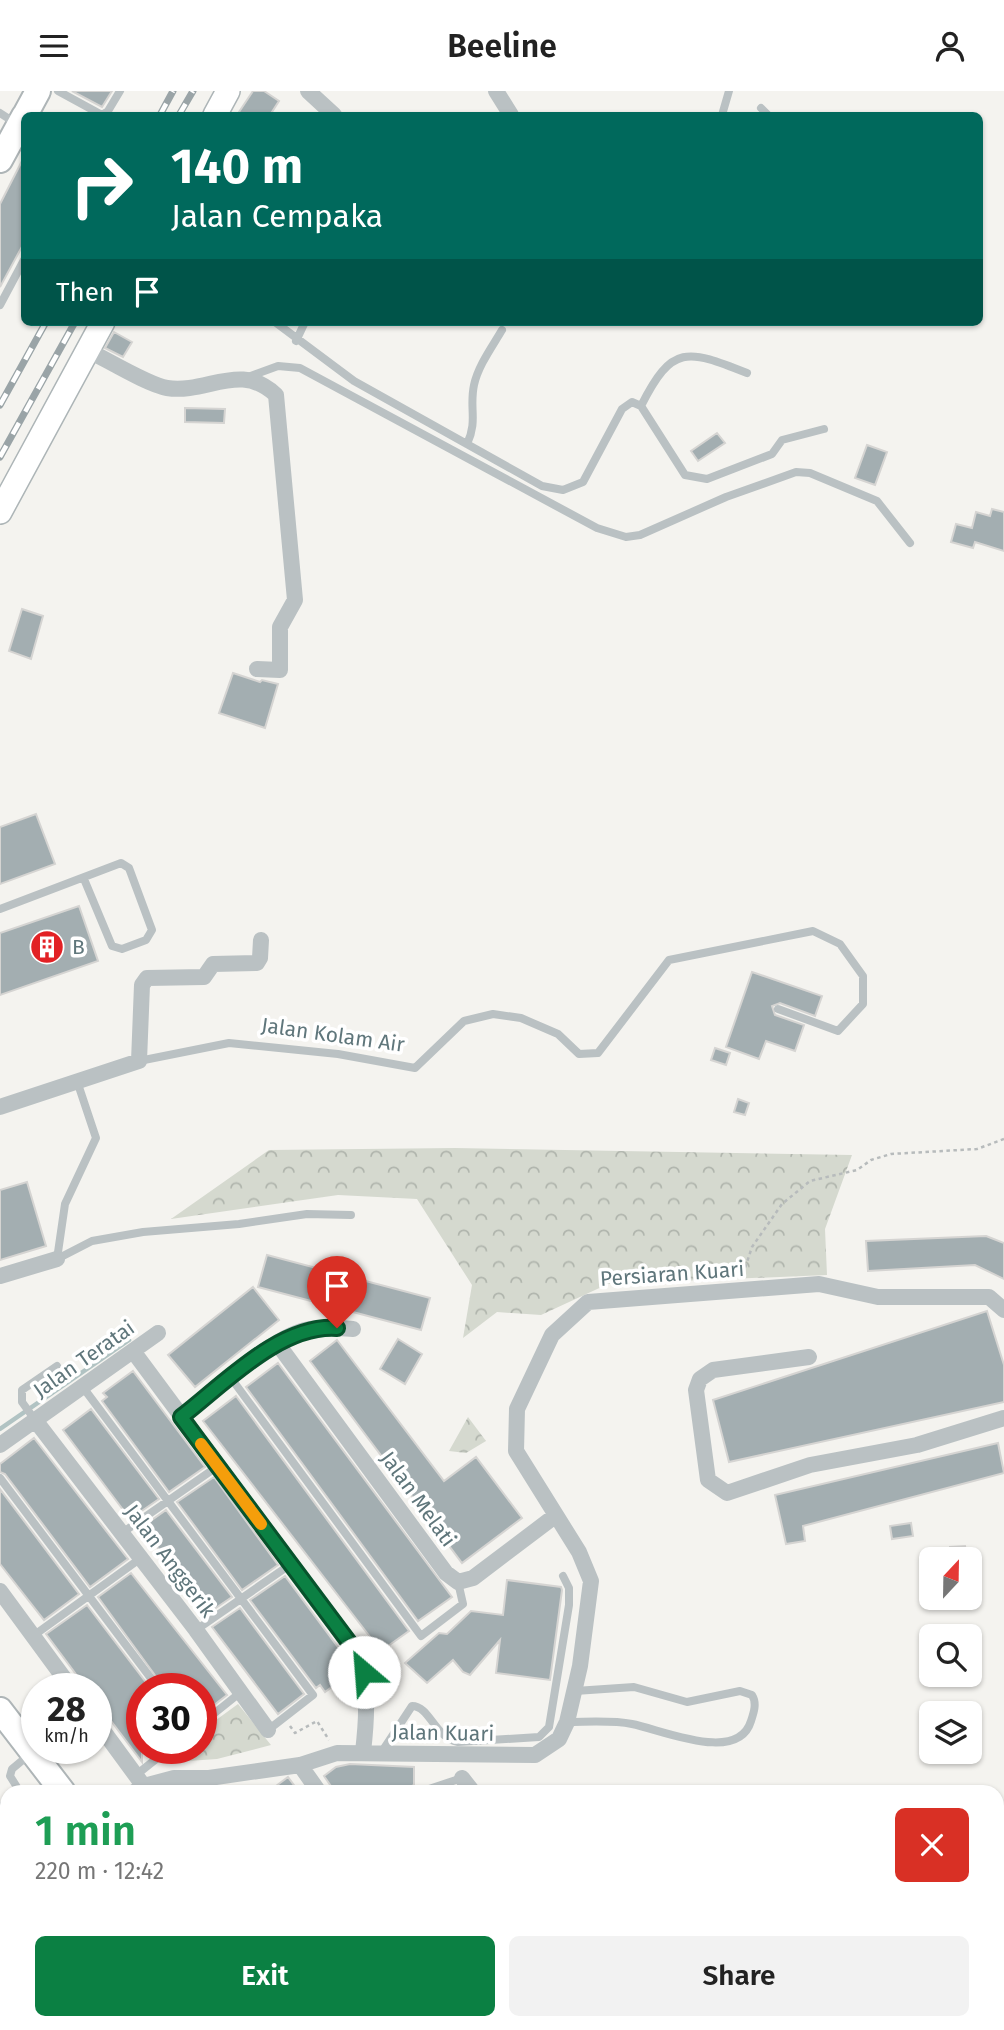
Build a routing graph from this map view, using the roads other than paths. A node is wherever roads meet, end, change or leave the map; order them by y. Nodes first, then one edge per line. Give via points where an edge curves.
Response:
1 (38, 91) edge
2 (58, 91) edge
3 (120, 91) edge
4 (228, 91) edge
5 (308, 91) edge
6 (496, 91) edge
7 (729, 91) edge
8 (761, 108) dead end
9 (25, 112) edge
10 (98, 112) edge
11 (106, 112) edge
12 (217, 112) edge
13 (331, 112) edge
14 (509, 112) edge
15 (723, 112) edge
16 (765, 112) edge
17 (18, 124) edge
18 (0, 160) edge
19 (21, 266) edge
20 (0, 305) edge
21 (101, 326) edge
22 (279, 326) edge
23 (303, 326) edge
24 (502, 330) dead end
25 (296, 341) junction
26 (87, 350) junction
27 (747, 373) dead end
28 (246, 378) junction
29 (641, 407) junction
30 (824, 429) dead end
31 (467, 444) junction
32 (0, 512) edge
33 (910, 543) dead end
34 (257, 669) dead end
35 (84, 879) junction
36 (0, 909) edge
37 (261, 940) dead end
38 (778, 1009) dead end
39 (139, 1061) junction
40 (77, 1081) junction
41 (0, 1107) edge
42 (351, 1215) dead end
43 (57, 1259) junction
44 (0, 1276) edge
45 (1004, 1310) edge
46 (353, 1329) dead end
47 (158, 1333) dead end
48 (277, 1343) junction
49 (133, 1351) junction
50 (809, 1357) dead end
51 (57, 1366) dead end
52 (231, 1378) junction
53 (82, 1387) junction
54 (181, 1417) junction
55 (1004, 1418) edge
56 (35, 1420) junction
57 (0, 1445) edge
58 (218, 1466) junction
59 (0, 1478) edge
60 (169, 1500) junction
61 (555, 1515) junction
62 (122, 1533) junction
63 (579, 1552) joint
64 (141, 1558) junction
65 (291, 1564) junction
66 (563, 1576) dead end
67 (458, 1582) junction
68 (0, 1591) edge
69 (89, 1595) junction
70 (243, 1597) junction
71 (196, 1630) junction
72 (33, 1636) junction
73 (561, 1662) junction
74 (580, 1666) junction
75 (60, 1673) edge
76 (147, 1673) edge
77 (575, 1691) junction
78 (241, 1692) junction
79 (0, 1710) edge
80 (217, 1711) edge
81 (567, 1722) junction
82 (268, 1730) joint
83 (21, 1738) edge
84 (112, 1744) edge
85 (363, 1752) junction
86 (381, 1753) junction
87 (21, 1761) edge
88 (40, 1764) edge
89 (158, 1764) edge
90 (300, 1765) junction
91 (462, 1778) joint
92 (16, 1785) edge
93 (55, 1785) edge
94 (140, 1785) edge
95 (142, 1785) edge
96 (145, 1785) edge
97 (314, 1785) edge
98 (441, 1785) edge
99 (468, 1785) edge

1 - 9 main road
2 - 10 lane
3 - 11 lane
4 - 12 street
5 - 13 street
6 - 14 street
7 - 15 lane
8 - 16 lane
17 - 18 main road
19 - 20 lane
21 - 26 street
22 - 25 lane
23 - 25 lane
24 - 31 lane via 474,382 475,427
25 - 31 lane via 354,381
26 - 28 street via 165,388
26 - 32 street
27 - 29 lane via 702,355 683,356 666,366
28 - 33 lane via 278,366 300,368 597,528 626,537 796,472 810,473 877,501
28 - 34 street via 264,383 276,395 295,600 280,627 280,670
29 - 30 lane via 685,475 695,479 707,479 772,454 782,440
29 - 31 lane via 632,402 622,408 583,482 564,490 542,486
35 - 35 lane via 121,863 129,868 152,930 146,940 122,949 112,946
35 - 36 lane
37 - 39 street via 257,963 213,964 204,977 147,978 142,985
38 - 39 lane, Jalan Kolam Air via 838,1031 863,1004 863,977 840,944 813,932 668,960 598,1053 579,1054 558,1034 521,1018 493,1014 464,1021 415,1068 338,1053 229,1043
39 - 40 street, Jalan Kolam Air
40 - 41 street, Jalan Kolam Air
40 - 43 lane via 96,1138 65,1204
42 - 43 lane via 307,1214 143,1232 92,1241
43 - 44 street
45 - 61 street, Persiaran Kuari via 989,1297 878,1297 819,1284 588,1302 552,1335 517,1409 516,1451
46 - 48 street via 321,1327
47 - 49 street, Jalan Teratai
48 - 52 street
48 - 67 street, Jalan Melati via 446,1573
49 - 53 street, Jalan Teratai
49 - 54 street
50 - 55 street via 713,1370 700,1379 696,1391 708,1480 727,1493 810,1465 917,1444
51 - 56 lane via 22,1389 22,1402
52 - 54 street
52 - 67 lane via 421,1636 464,1604
53 - 56 street, Jalan Teratai
53 - 60 lane
54 - 58 street
56 - 57 street, Jalan Teratai
56 - 62 street, Jalan Anggerik
58 - 60 lane
58 - 65 street
59 - 69 lane
60 - 62 lane
60 - 70 lane
61 - 63 street, Persiaran Kuari
61 - 67 street via 473,1579
62 - 64 street, Jalan Anggerik
63 - 74 street, Jalan Kuari via 591,1581
64 - 69 lane
64 - 71 street, Jalan Anggerik
65 - 70 lane
65 - 85 street via 357,1653 368,1711
66 - 73 lane via 569,1596
68 - 72 street
69 - 72 lane
69 - 76 lane
70 - 71 lane
70 - 82 lane via 313,1695
71 - 78 street, Jalan Anggerik
72 - 75 street
73 - 74 lane
73 - 86 lane via 549,1727 539,1737 446,1740 417,1705 406,1711
74 - 77 street, Jalan Kuari
77 - 81 street, Jalan Kuari
77 - 81 lane via 634,1687 687,1702 740,1691 752,1695 754,1711 740,1738 714,1743 629,1724
78 - 80 lane
78 - 82 street, Jalan Anggerik
79 - 83 main road
81 - 86 street, Jalan Kuari via 559,1739 535,1755
84 - 94 street
85 - 86 street, Jalan Kuari
85 - 90 street, Jalan Kuari via 337,1753
87 - 92 lane via 10,1776
88 - 93 main road
89 - 95 lane
90 - 96 street, Jalan Kuari
90 - 97 street
91 - 98 lane
91 - 99 street

